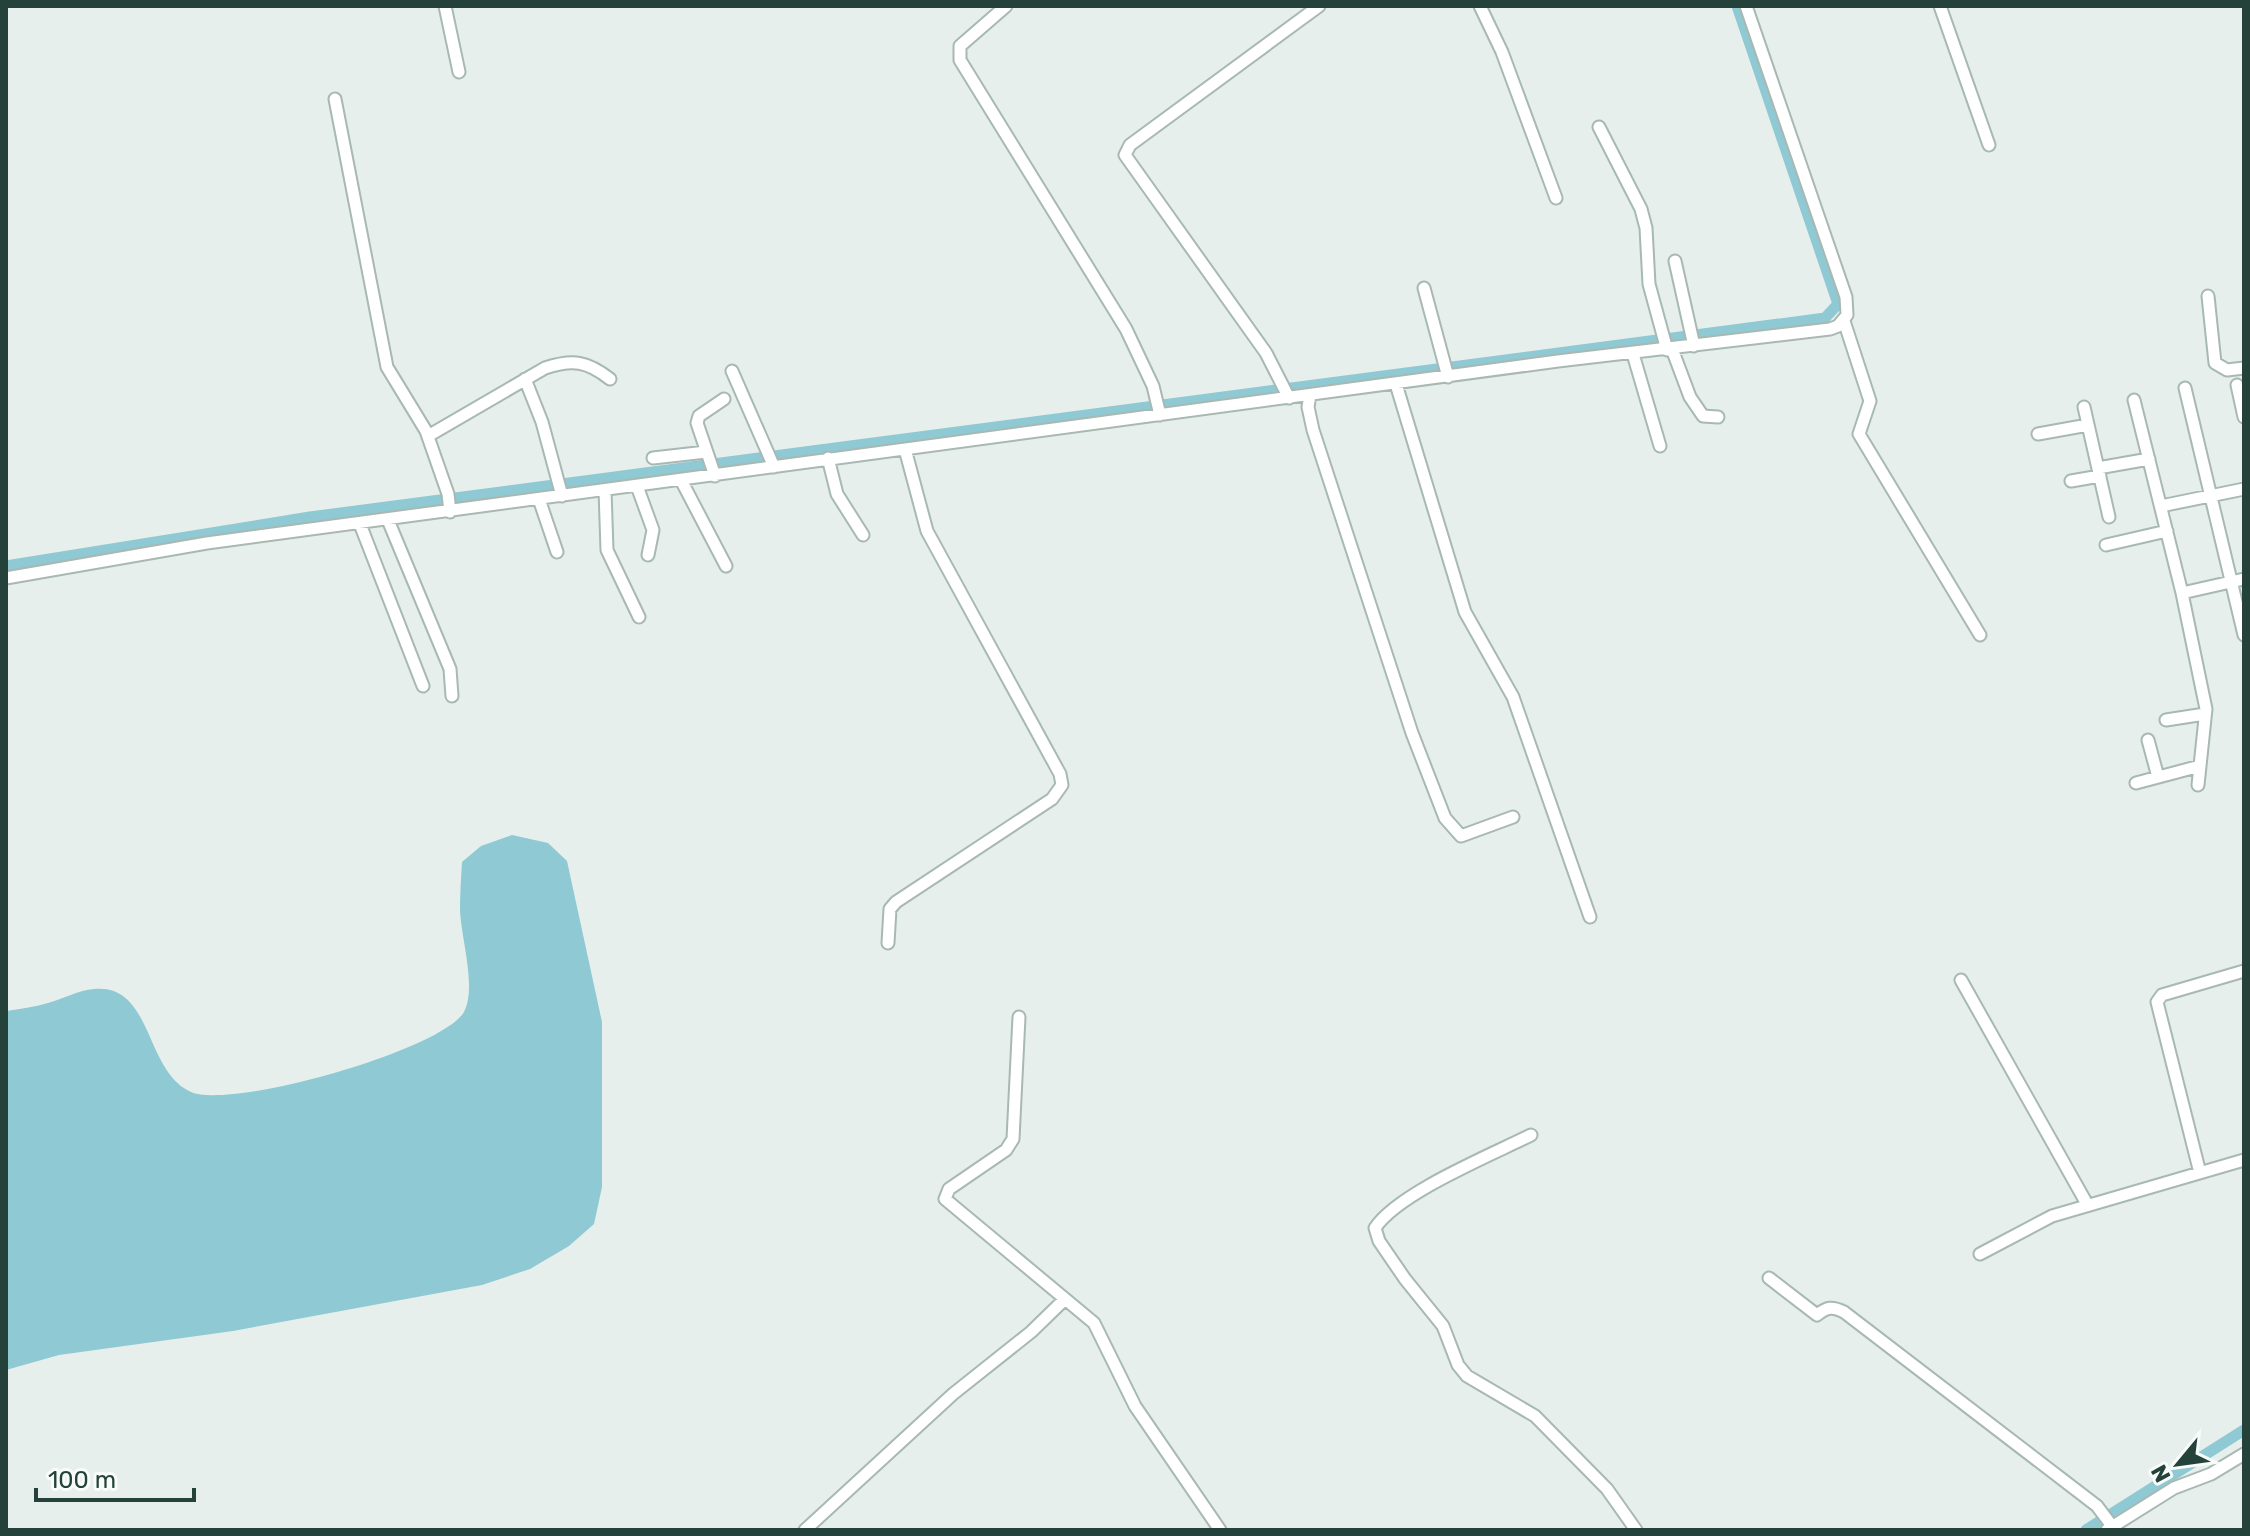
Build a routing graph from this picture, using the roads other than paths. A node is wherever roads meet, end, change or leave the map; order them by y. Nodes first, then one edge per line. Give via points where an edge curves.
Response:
1 (445, 6) edge
2 (1006, 6) edge
3 (1319, 6) edge
4 (1480, 6) edge
5 (1746, 6) edge
6 (1940, 6) edge
7 (459, 72) dead end
8 (335, 99) dead end
9 (1599, 127) dead end
10 (1989, 145) dead end
11 (1556, 198) dead end
12 (1675, 261) dead end
13 (1424, 288) dead end
14 (2208, 296) dead end
15 (1844, 321) junction
16 (1667, 344) junction
17 (1694, 346) junction
18 (1633, 354) junction
19 (2244, 368) edge
20 (732, 371) dead end
21 (1448, 374) junction
22 (525, 379) junction
23 (610, 379) dead end
24 (1396, 384) junction
25 (2237, 385) dead end
26 (2185, 388) dead end
27 (1288, 395) junction
28 (1310, 395) junction
29 (724, 399) dead end
30 (2134, 400) dead end
31 (2084, 407) dead end
32 (1159, 408) junction
33 (1718, 417) dead end
34 (2244, 417) edge
35 (2088, 425) junction
36 (2038, 434) dead end
37 (428, 436) junction
38 (1660, 446) dead end
39 (905, 449) junction
40 (706, 452) junction
41 (653, 458) dead end
42 (828, 458) junction
43 (2149, 459) junction
44 (774, 467) junction
45 (2099, 472) junction
46 (715, 476) junction
47 (681, 480) junction
48 (2071, 481) dead end
49 (637, 486) junction
50 (560, 487) junction
51 (2244, 489) edge
52 (605, 490) junction
53 (2211, 496) junction
54 (539, 499) junction
55 (449, 503) junction
56 (2161, 506) junction
57 (2109, 517) dead end
58 (388, 520) junction
59 (360, 524) junction
60 (2167, 531) junction
61 (863, 535) dead end
62 (2106, 545) dead end
63 (557, 552) dead end
64 (648, 555) dead end
65 (726, 566) dead end
66 (6, 578) edge
67 (2238, 581) edge
68 (2182, 593) junction
69 (639, 617) dead end
70 (1980, 635) dead end
71 (2244, 635) edge
72 (423, 686) dead end
73 (452, 696) dead end
74 (2205, 714) junction
75 (2166, 720) dead end
76 (2148, 740) dead end
77 (2200, 766) junction
78 (2158, 777) junction
79 (2136, 783) dead end
80 (2198, 785) dead end
81 (1513, 817) dead end
82 (1590, 917) dead end
83 (888, 943) dead end
84 (2244, 971) edge
85 (1961, 980) dead end
86 (1019, 1017) dead end
87 (1531, 1135) dead end
88 (2244, 1160) edge
89 (2200, 1173) junction
90 (2087, 1204) junction
91 (1980, 1254) dead end
92 (1769, 1278) dead end
93 (1065, 1299) junction
94 (2244, 1454) edge
95 (2108, 1525) edge
96 (805, 1530) edge
97 (1220, 1530) edge
98 (1636, 1530) edge

1 - 7 street
2 - 32 street via 960,46 960,60 1126,329
3 - 27 street via 1130,145 1125,155 1283,380
4 - 11 street
5 - 15 street via 1846,297
6 - 10 street
8 - 37 street via 387,367
9 - 16 street via 1641,209 1649,284
12 - 17 street
13 - 21 street
14 - 19 street via 2215,363 2219,368
15 - 17 street via 1830,329
15 - 70 street via 1870,401 1859,434
16 - 17 street
16 - 18 street
16 - 33 street via 1696,406 1703,416
18 - 21 street
18 - 38 street
20 - 44 street
21 - 24 street
22 - 23 street via 576,361 590,363
22 - 37 street
22 - 50 street
24 - 28 street
24 - 82 street via 1465,612 1513,697
25 - 34 street
26 - 53 street
27 - 28 street
27 - 32 street
28 - 81 street via 1313,430 1445,818 1461,836
29 - 40 street via 699,416
30 - 43 street
31 - 35 street
32 - 39 street
35 - 36 street
35 - 45 street
37 - 55 street
39 - 42 street
39 - 83 street via 927,531 1062,785 1052,799 896,902 890,909
40 - 41 street
40 - 46 street
42 - 44 street
42 - 61 street via 837,494
43 - 45 street
43 - 56 street
44 - 46 street
45 - 48 street
45 - 57 street
46 - 47 street
47 - 49 street
47 - 65 street
49 - 52 street
49 - 64 street via 653,530
50 - 52 street
50 - 54 street
51 - 53 street
52 - 69 street via 607,550
53 - 56 street
53 - 67 street
54 - 55 street
54 - 63 street
55 - 58 street
56 - 60 street
58 - 59 street
58 - 73 street via 450,669
59 - 66 street via 207,543
59 - 72 street
60 - 62 street
60 - 68 street
67 - 68 street
67 - 71 street
68 - 74 street
74 - 75 street
74 - 77 street
76 - 78 street
77 - 78 street
77 - 80 street
78 - 79 street
84 - 89 street via 2162,995 2157,1002
85 - 90 street
86 - 93 street via 1013,1139 1006,1150 949,1189 945,1199
87 - 98 street via 1406,1200 1375,1228 1405,1279 1443,1326 1467,1376 1535,1416 1607,1489
88 - 89 street
89 - 90 street
90 - 91 street
92 - 95 street via 1817,1315 1825,1308 1844,1312 2097,1506
93 - 96 street
93 - 97 street via 1102,1334 1118,1378
94 - 95 street

